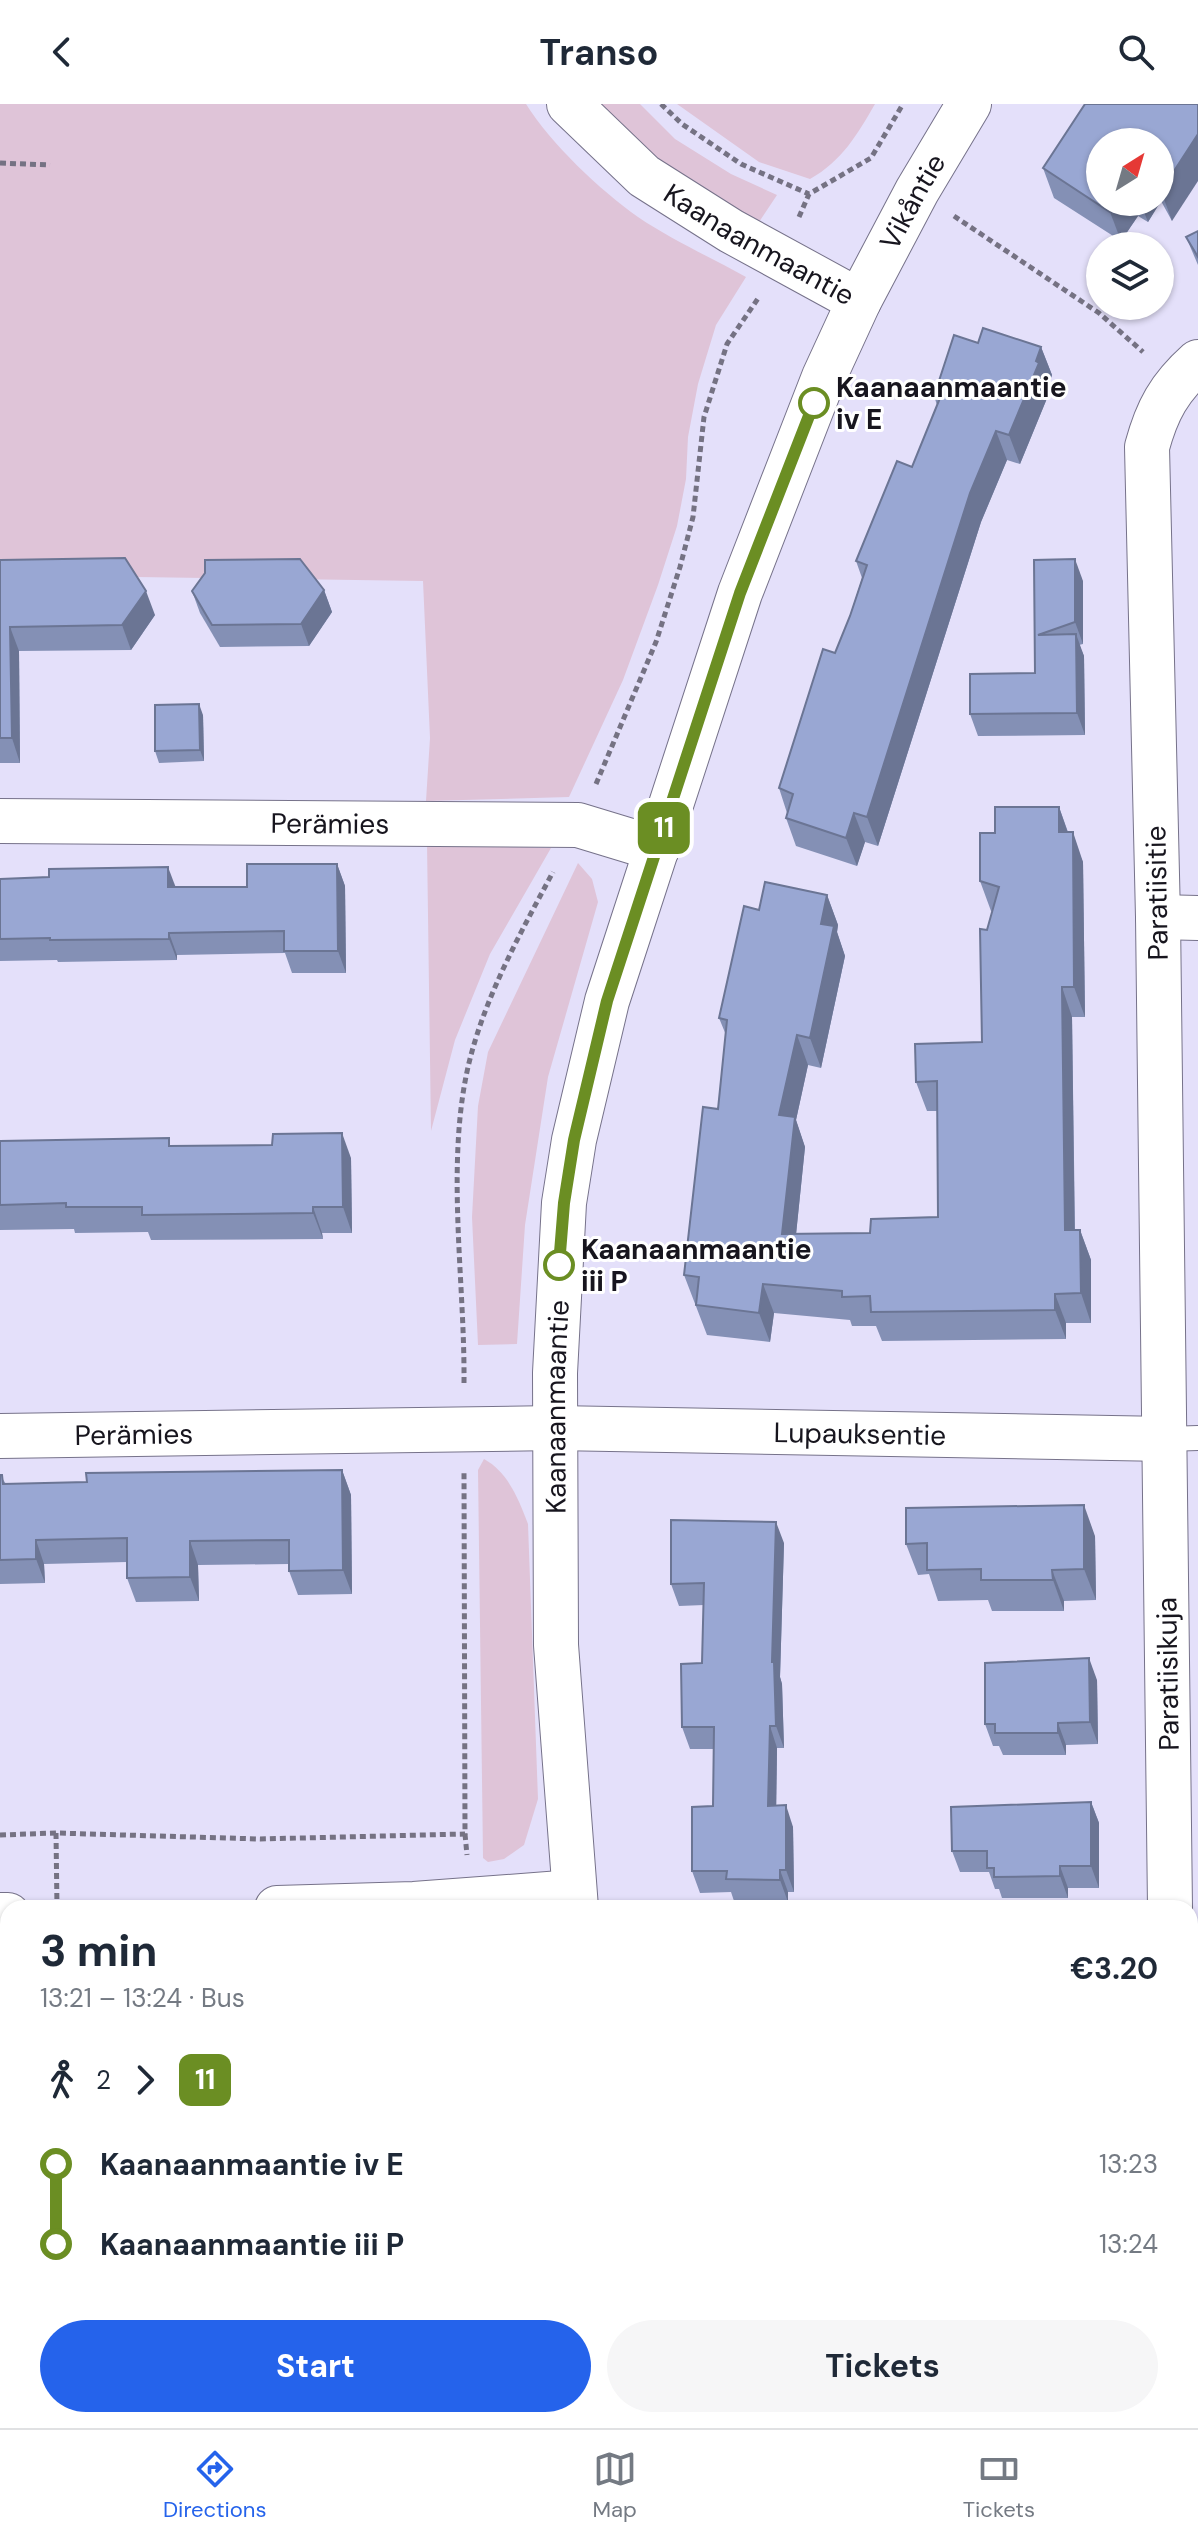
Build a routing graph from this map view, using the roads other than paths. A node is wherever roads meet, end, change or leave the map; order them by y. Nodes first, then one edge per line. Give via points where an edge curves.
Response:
1 (569, 104) edge
2 (969, 104) edge
3 (859, 301) junction
4 (1187, 372) edge
5 (0, 821) edge
6 (657, 849) junction
7 (1178, 917) edge
8 (555, 1428) junction
9 (0, 1436) edge
10 (1182, 1439) edge
11 (575, 1900) edge
12 (1170, 1900) edge

1 - 3 street, Kaanaanmaantie via 644,176
2 - 3 street, Vikåntie
3 - 6 street, Kaanaanmaantie via 740,593
4 - 7 street, Paratiisitie via 1155,419 1147,447
5 - 6 street, Perämies via 578,825
6 - 8 street, Kaanaanmaantie via 607,1001 574,1140 559,1265
7 - 10 street, Paratiisitie
8 - 9 street, Perämies
8 - 10 street, Lupauksentie
8 - 11 street, Kaanaanmaantie via 556,1645
10 - 12 street, Paratiisikuja

